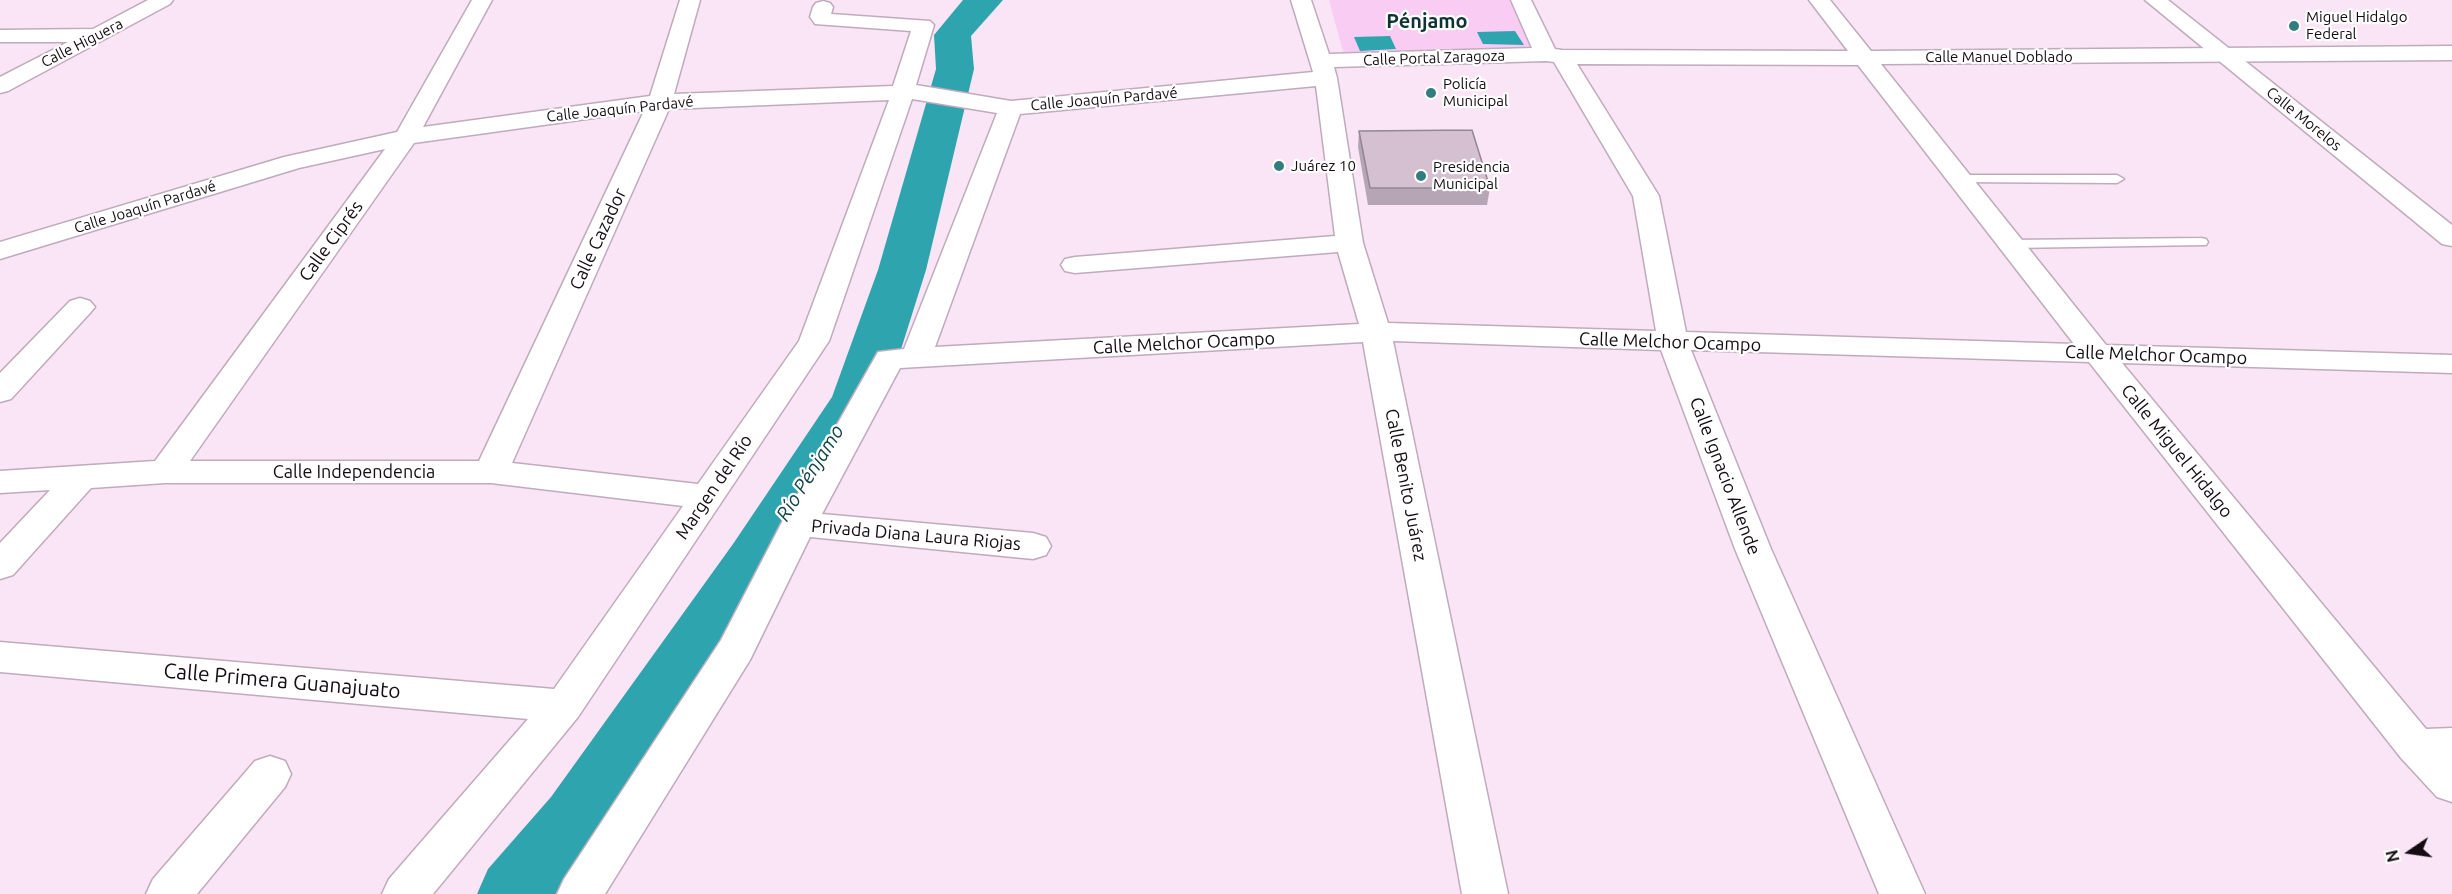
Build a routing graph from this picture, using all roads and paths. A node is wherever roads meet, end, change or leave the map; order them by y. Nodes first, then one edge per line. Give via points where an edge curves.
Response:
1 (163, 0) edge
2 (482, 0) edge
3 (690, 0) edge
4 (1301, 0) edge
5 (1521, 0) edge
6 (1819, 0) edge
7 (2156, 0) edge
8 (823, 8) dead end
9 (101, 35) junction
10 (0, 36) edge
11 (2452, 53) edge
12 (2224, 55) junction
13 (1554, 56) junction
14 (1864, 58) junction
15 (1324, 70) junction
16 (0, 86) edge
17 (909, 92) junction
18 (660, 102) junction
19 (1011, 108) junction
20 (406, 137) junction
21 (1960, 178) junction
22 (2117, 179) dead end
23 (2452, 238) edge
24 (2201, 242) dead end
25 (1349, 243) junction
26 (2010, 244) junction
27 (0, 251) edge
28 (1075, 265) dead end
29 (80, 307) dead end
30 (1376, 332) junction
31 (1673, 342) junction
32 (2097, 353) junction
33 (902, 358) junction
34 (2452, 364) edge
35 (0, 392) edge
36 (165, 472) junction
37 (491, 472) junction
38 (82, 477) junction
39 (0, 482) edge
40 (707, 497) junction
41 (799, 524) junction
42 (1033, 546) dead end
43 (0, 566) edge
44 (0, 657) edge
45 (564, 706) junction
46 (2434, 745) edge
47 (270, 774) dead end
48 (2452, 784) edge
49 (169, 894) edge
50 (405, 894) edge
51 (580, 894) edge
52 (1485, 894) edge
53 (1902, 894) edge

1 - 9 street, Calle Higuera
2 - 20 street, Calle Ciprés
3 - 18 street, Calle Cazador
4 - 15 street, Calle Benito Juárez
5 - 13 street, Calle Ignacio Allende
6 - 14 street, Calle Miguel Hidalgo
7 - 12 street, Calle Morelos
8 - 17 street, Margen del Río via 819,17 822,20 923,25
9 - 10 street
9 - 16 street, Calle Higuera
11 - 12 street, Calle Manuel Doblado
12 - 14 street, Calle Manuel Doblado
12 - 23 street, Calle Morelos
13 - 14 street, Calle Manuel Doblado
13 - 15 street, Calle Portal Zaragoza
13 - 31 street, Calle Ignacio Allende via 1646,196
14 - 21 street, Calle Miguel Hidalgo
15 - 19 street, Calle Joaquín Pardavé
15 - 25 street, Calle Benito Juárez
17 - 18 street, Calle Joaquín Pardavé
17 - 19 street, Calle Joaquín Pardavé
17 - 40 street, Margen del Río via 814,341
18 - 20 street, Calle Joaquín Pardavé
18 - 37 street, Calle Cazador
19 - 33 street
20 - 27 street, Calle Joaquín Pardavé via 293,162
20 - 36 street, Calle Ciprés
21 - 22 lane
21 - 26 street, Calle Miguel Hidalgo
24 - 26 lane
25 - 28 street
25 - 30 street, Calle Benito Juárez
26 - 32 street, Calle Miguel Hidalgo
29 - 35 street
30 - 31 street, Calle Melchor Ocampo
30 - 33 street, Calle Melchor Ocampo
30 - 52 street, Calle Benito Juárez
31 - 32 street, Calle Melchor Ocampo
31 - 53 street, Calle Ignacio Allende via 1753,549
32 - 34 street, Calle Melchor Ocampo
32 - 46 street, Calle Miguel Hidalgo
33 - 41 street
36 - 37 street, Calle Independencia
36 - 38 street, Calle Independencia
37 - 40 street, Calle Independencia
38 - 39 street, Calle Independencia
38 - 43 street
40 - 45 street, Margen del Río
41 - 42 street, Privada Diana Laura Riojas
41 - 51 street via 736,649
44 - 45 street, Calle Primera Guanajuato
45 - 50 street, Margen del Río
46 - 48 street, Calle Miguel Hidalgo
47 - 49 street

